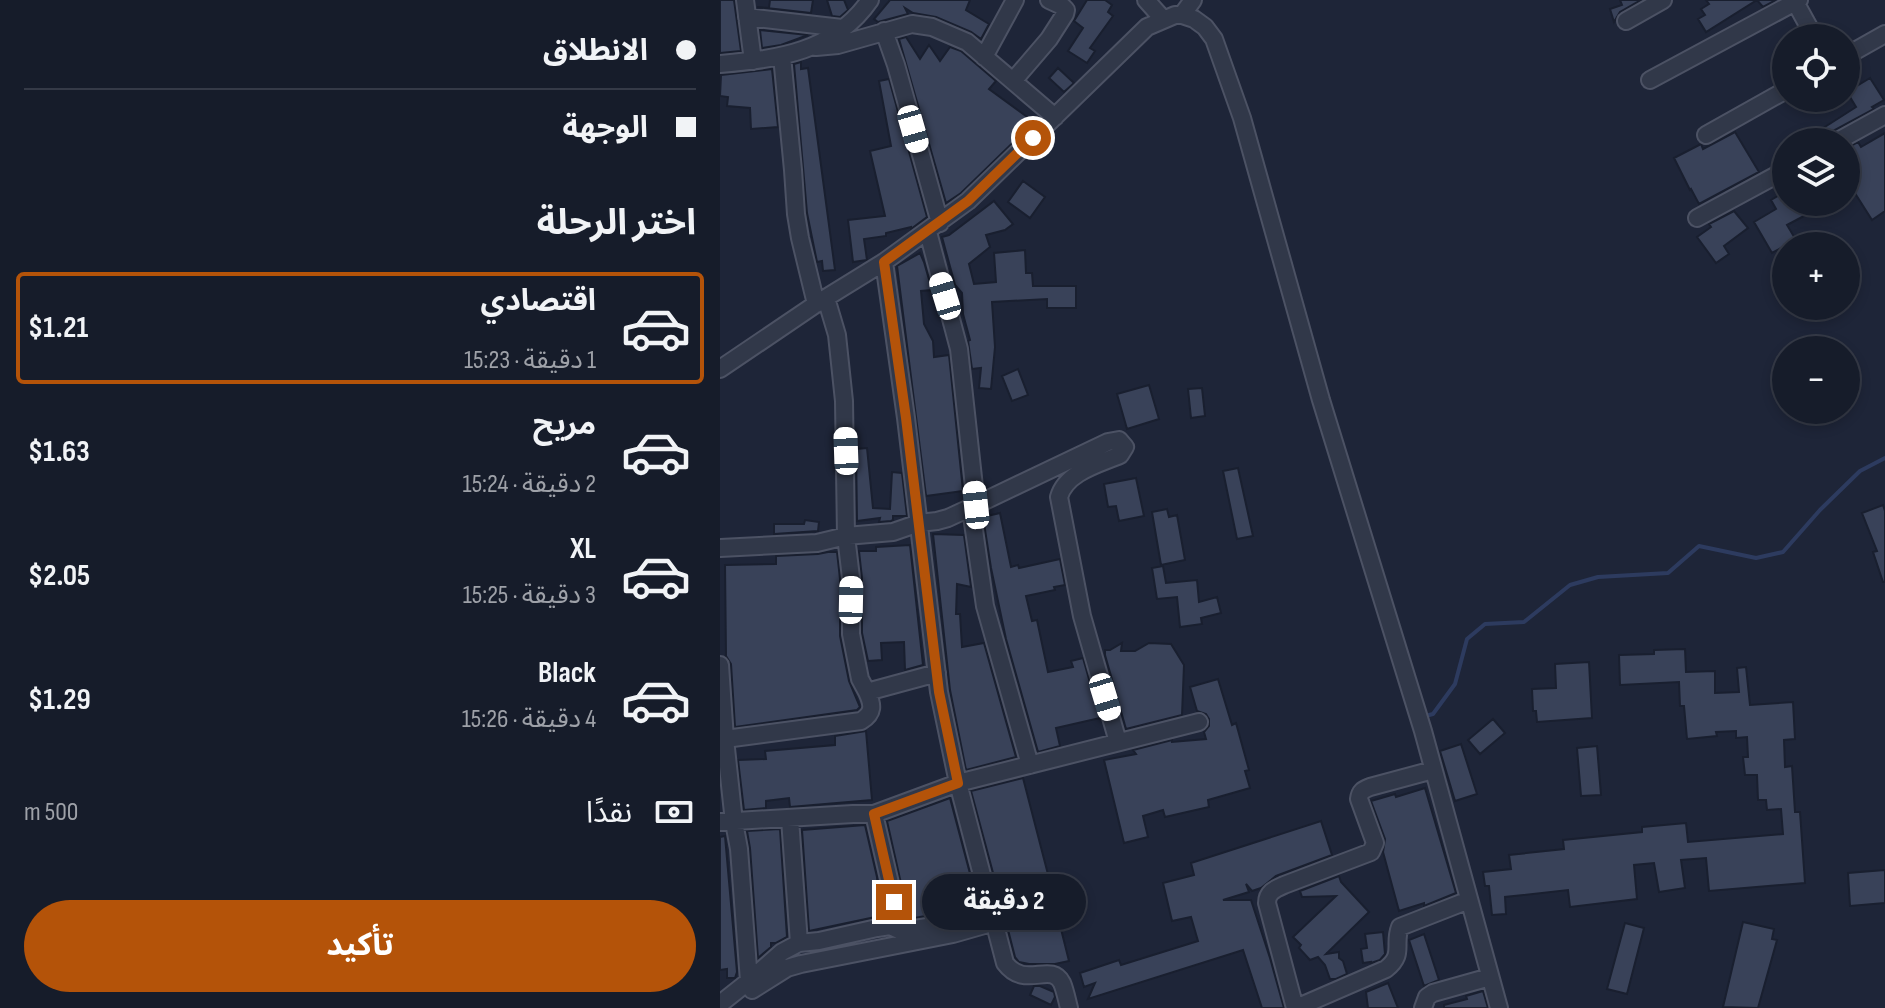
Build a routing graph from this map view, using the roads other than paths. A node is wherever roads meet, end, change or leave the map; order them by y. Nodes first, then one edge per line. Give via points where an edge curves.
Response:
1 (870, 0) edge
2 (1015, 0) edge
3 (1049, 0) edge
4 (1146, 0) edge
5 (1193, 0) edge
6 (1663, 0) edge
7 (1796, 1) edge
8 (746, 9) edge
9 (1182, 15) junction
10 (1163, 19) junction
11 (1626, 21) dead end
12 (1808, 24) edge
13 (842, 28) junction
14 (884, 31) junction
15 (1885, 34) edge
16 (816, 47) junction
17 (1860, 48) edge
18 (782, 56) junction
19 (984, 57) junction
20 (753, 61) junction
21 (720, 64) edge
22 (1650, 80) dead end
23 (1013, 81) junction
24 (1772, 98) edge
25 (1885, 115) edge
26 (1055, 117) junction
27 (1860, 129) edge
28 (1706, 135) dead end
29 (1772, 178) edge
30 (1697, 218) dead end
31 (934, 228) junction
32 (884, 262) junction
33 (821, 301) junction
34 (720, 369) edge
35 (974, 507) junction
36 (919, 523) junction
37 (846, 536) junction
38 (720, 548) edge
39 (720, 665) edge
40 (937, 673) junction
41 (867, 692) junction
42 (1199, 722) dead end
43 (725, 739) junction
44 (1118, 742) junction
45 (1030, 765) junction
46 (1433, 770) junction
47 (958, 783) junction
48 (874, 814) junction
49 (790, 819) junction
50 (727, 822) edge
51 (1469, 900) junction
52 (993, 915) junction
53 (901, 931) junction
54 (799, 943) junction
55 (1490, 977) junction
56 (749, 981) junction
57 (1335, 992) junction
58 (720, 1004) edge
59 (725, 1008) edge
60 (1069, 1008) edge
61 (1295, 1008) edge
62 (1342, 1008) edge
63 (1423, 1008) edge
64 (1499, 1008) edge

1 - 13 street
2 - 19 street
3 - 23 street via 1062,6 1065,14
4 - 10 street
5 - 9 street
6 - 11 street
7 - 12 street
7 - 22 street
8 - 13 street
8 - 20 street
9 - 10 street
9 - 46 street via 1205,27 1214,39 1242,118
10 - 26 street via 1135,37
13 - 16 street
14 - 16 street
14 - 19 street via 912,24 932,27 959,37
14 - 31 street
15 - 17 street
16 - 18 street
18 - 20 street
18 - 33 street via 796,214
19 - 23 street
20 - 21 street
23 - 26 street
24 - 28 street
25 - 27 street
26 - 31 street
29 - 30 street
31 - 32 street
31 - 35 street via 959,349
32 - 33 street
32 - 36 street
33 - 34 street
33 - 37 street via 837,335 844,401
35 - 36 street
35 - 44 street via 1108,442 1119,440 1125,447 1118,457 1067,482 1059,497 1082,616
35 - 45 street via 985,606
36 - 37 street via 893,532
36 - 40 street
37 - 38 street via 817,543
37 - 41 street via 851,634
39 - 43 street
40 - 41 street
40 - 47 street
41 - 43 street via 872,710 861,721
42 - 44 street
43 - 50 street
44 - 45 street
45 - 47 street
46 - 51 street
46 - 61 street via 1360,793 1375,843 1371,852 1268,895
47 - 48 street
47 - 52 street
48 - 49 street
48 - 53 street
49 - 50 street
49 - 54 street
50 - 56 street via 739,849
51 - 55 street
51 - 57 street via 1403,925 1397,931 1394,963
52 - 53 street
52 - 59 street via 940,937 787,968
52 - 60 street via 1010,970 1023,976 1056,976
53 - 54 street via 890,926
54 - 56 street
55 - 63 street via 1433,993
55 - 64 street
56 - 58 street
57 - 61 street
57 - 62 street

